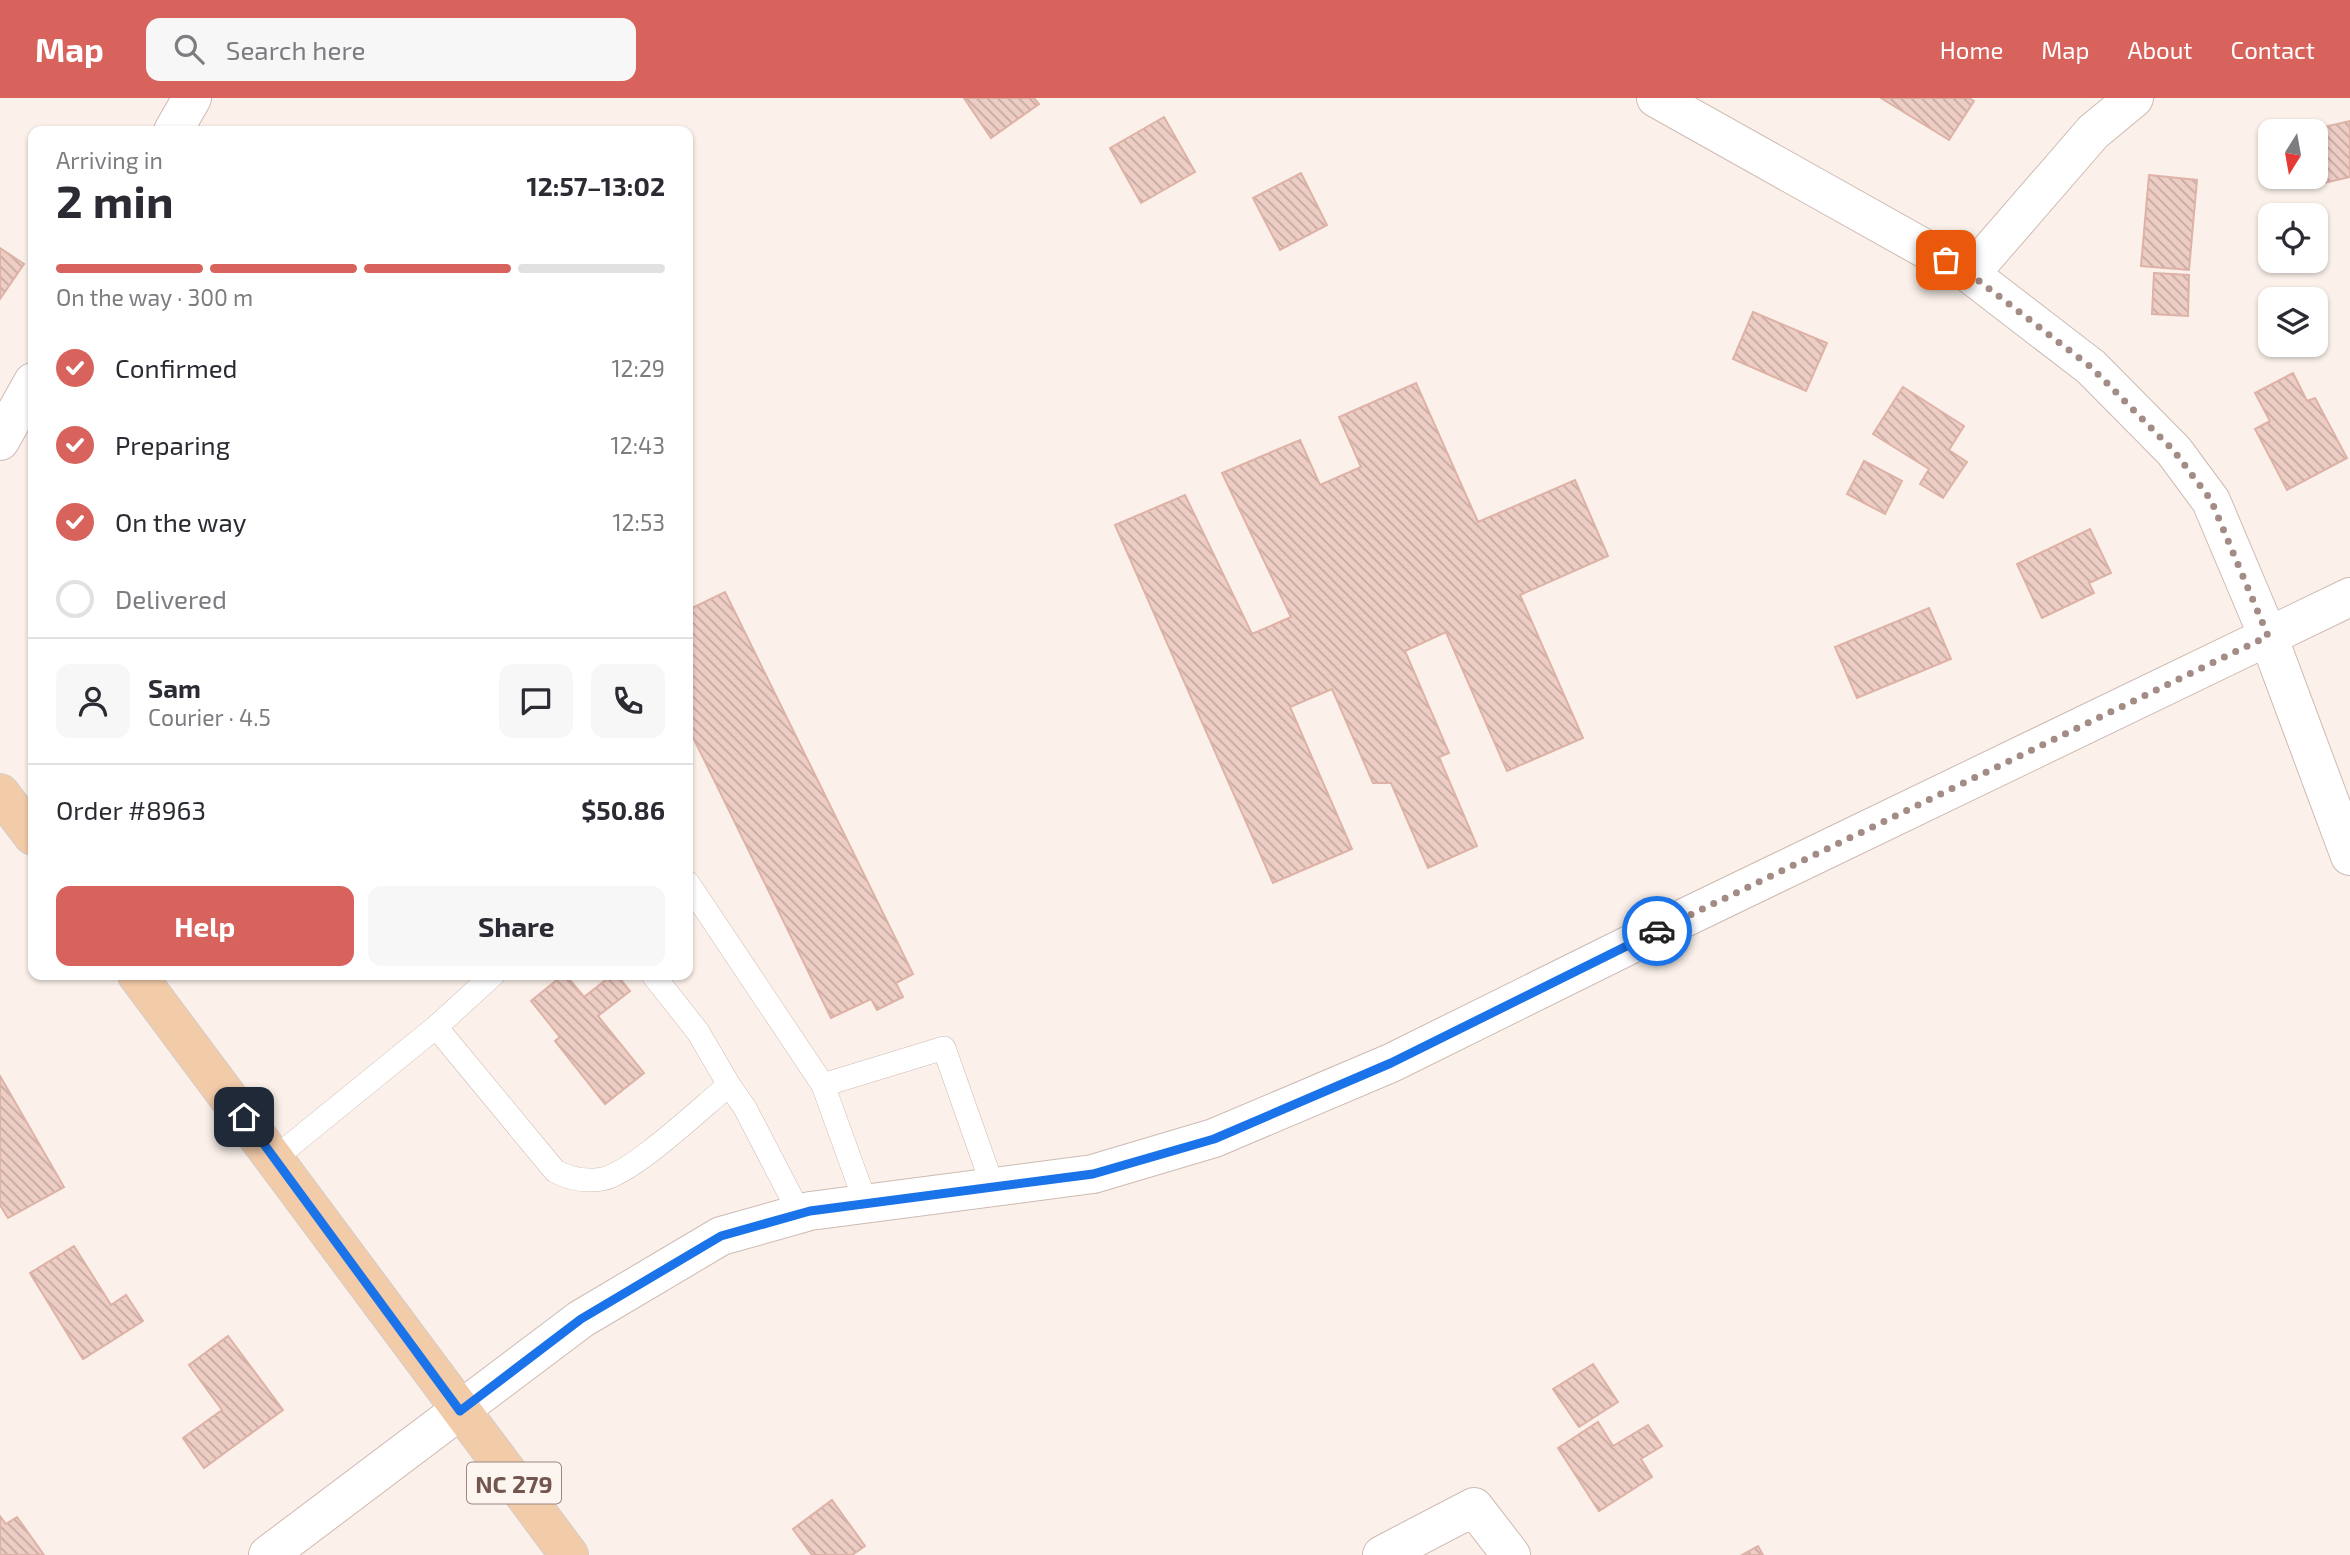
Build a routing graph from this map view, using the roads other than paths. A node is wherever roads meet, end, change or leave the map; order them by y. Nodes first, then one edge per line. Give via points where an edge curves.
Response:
1 (192, 98) edge
2 (1656, 98) edge
3 (2134, 98) edge
4 (176, 126) edge
5 (1970, 274) junction
6 (28, 391) edge
7 (0, 442) edge
8 (2350, 597) edge
9 (2268, 636) junction
10 (0, 793) edge
11 (28, 829) edge
12 (2350, 856) edge
13 (693, 890) edge
14 (141, 980) edge
15 (488, 980) edge
16 (657, 980) edge
17 (436, 1027) junction
18 (729, 1085) junction
19 (823, 1085) junction
20 (275, 1158) junction
21 (993, 1187) junction
22 (866, 1204) junction
23 (800, 1214) junction
24 (460, 1411) junction
25 (268, 1555) edge
26 (569, 1555) edge
27 (1382, 1555) edge
28 (1511, 1555) edge

1 - 4 street
2 - 5 street
3 - 5 street via 2093,132
5 - 9 street via 2091,367 2174,451 2211,500
6 - 7 street
8 - 9 street
9 - 12 street
9 - 21 street via 1391,1063 1214,1139 1093,1174
10 - 11 main road
13 - 19 lane
14 - 20 main road, NC 279
15 - 17 lane
16 - 18 lane via 698,1032
17 - 18 lane via 555,1171 570,1179 605,1179 628,1167
17 - 20 lane
18 - 23 lane
19 - 21 lane via 944,1048
19 - 22 lane
20 - 24 main road, NC 279
21 - 22 street
22 - 23 street
23 - 24 street via 721,1236 581,1319
24 - 25 street
24 - 26 main road, NC 279
27 - 28 street via 1474,1507

